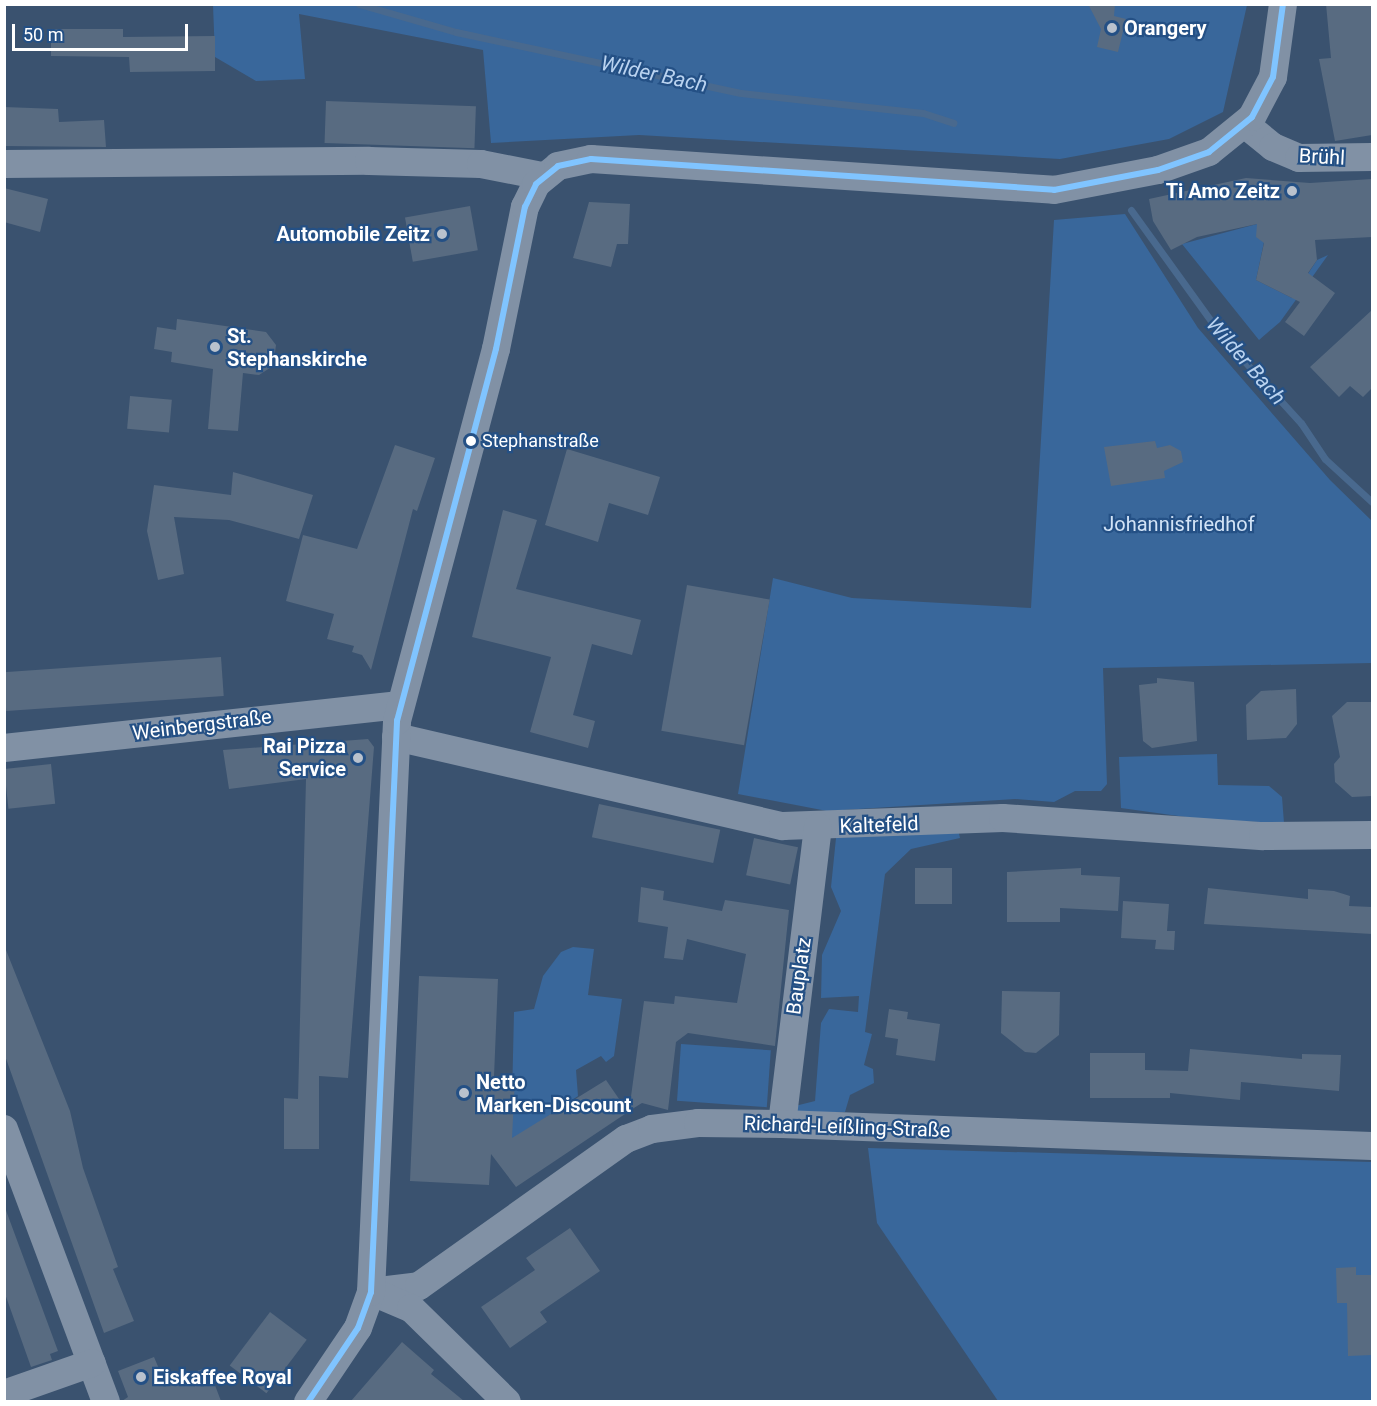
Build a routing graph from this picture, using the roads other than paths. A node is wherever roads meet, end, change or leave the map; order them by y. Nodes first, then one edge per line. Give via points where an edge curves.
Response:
1 (1283, 4) edge
2 (1246, 125) junction
3 (1372, 157) edge
4 (4, 164) edge
5 (542, 176) junction
6 (400, 705) junction
7 (396, 737) junction
8 (4, 748) edge
9 (818, 827) junction
10 (1372, 836) edge
11 (782, 1124) junction
12 (4, 1129) edge
13 (1372, 1146) edge
14 (370, 1292) junction
15 (92, 1363) junction
16 (4, 1394) edge
17 (106, 1401) edge
18 (308, 1401) edge
19 (507, 1401) edge

1 - 2 street via 1273,77
2 - 3 street, Brühl via 1273,147 1299,158
2 - 5 street via 1193,160 1060,189 610,159 573,161
4 - 5 street via 390,161 481,164
5 - 6 street via 525,207 496,349
6 - 7 street
6 - 8 street, Weinbergstraße
7 - 9 street, Kaltefeld via 783,826
7 - 14 street
9 - 10 street, Kaltefeld via 1003,818 1263,836
9 - 11 street, Bauplatz
11 - 13 street, Richard-Leißling-Straße
11 - 14 street, Richard-Leißling-Straße via 698,1123 638,1133 419,1286
12 - 15 street
14 - 18 street via 358,1328
14 - 19 street via 411,1308
15 - 16 street
15 - 17 street

